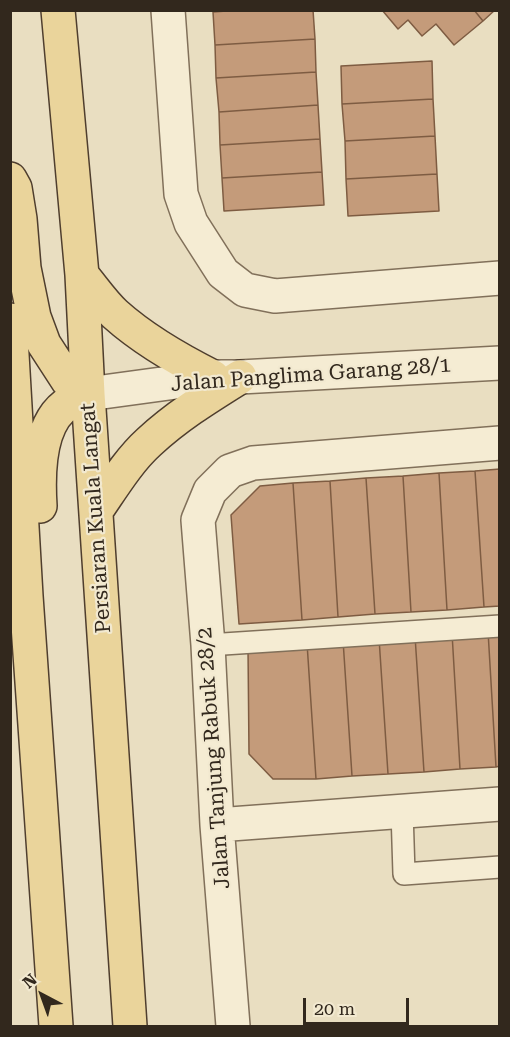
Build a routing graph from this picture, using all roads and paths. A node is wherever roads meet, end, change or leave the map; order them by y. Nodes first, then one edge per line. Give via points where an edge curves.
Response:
1 (58, 10) edge
2 (168, 10) edge
3 (10, 179) edge
4 (82, 275) junction
5 (500, 278) edge
6 (10, 320) edge
7 (500, 363) edge
8 (227, 377) junction
9 (88, 394) junction
10 (500, 443) edge
11 (96, 512) junction
12 (26, 597) junction
13 (500, 626) edge
14 (208, 645) junction
15 (500, 804) edge
16 (402, 811) junction
17 (217, 825) junction
18 (500, 867) edge
19 (56, 1026) edge
20 (130, 1026) edge
21 (233, 1026) edge

1 - 4 main road, Persiaran Kuala Langat
2 - 5 street via 181,194 191,223 223,273 245,290 275,296
3 - 9 main road via 15,188 34,317 44,344 68,381
4 - 8 main road via 114,313 147,339 187,364
4 - 9 main road, Persiaran Kuala Langat
6 - 12 main road
7 - 8 street, Jalan Panglima Garang 28/1
8 - 9 street, Jalan Panglima Garang 28/1
8 - 11 main road via 147,443
9 - 11 main road, Persiaran Kuala Langat
9 - 12 main road via 69,402 45,435 39,492 42,541
10 - 14 street, Jalan Tanjung Rabuk 28/2 via 253,463 230,471 210,491 198,520
11 - 20 main road, Persiaran Kuala Langat
12 - 19 main road
13 - 14 lane
14 - 17 street, Jalan Tanjung Rabuk 28/2
15 - 16 street
16 - 17 street
16 - 18 lane via 404,874
17 - 21 street, Jalan Tanjung Rabuk 28/2

